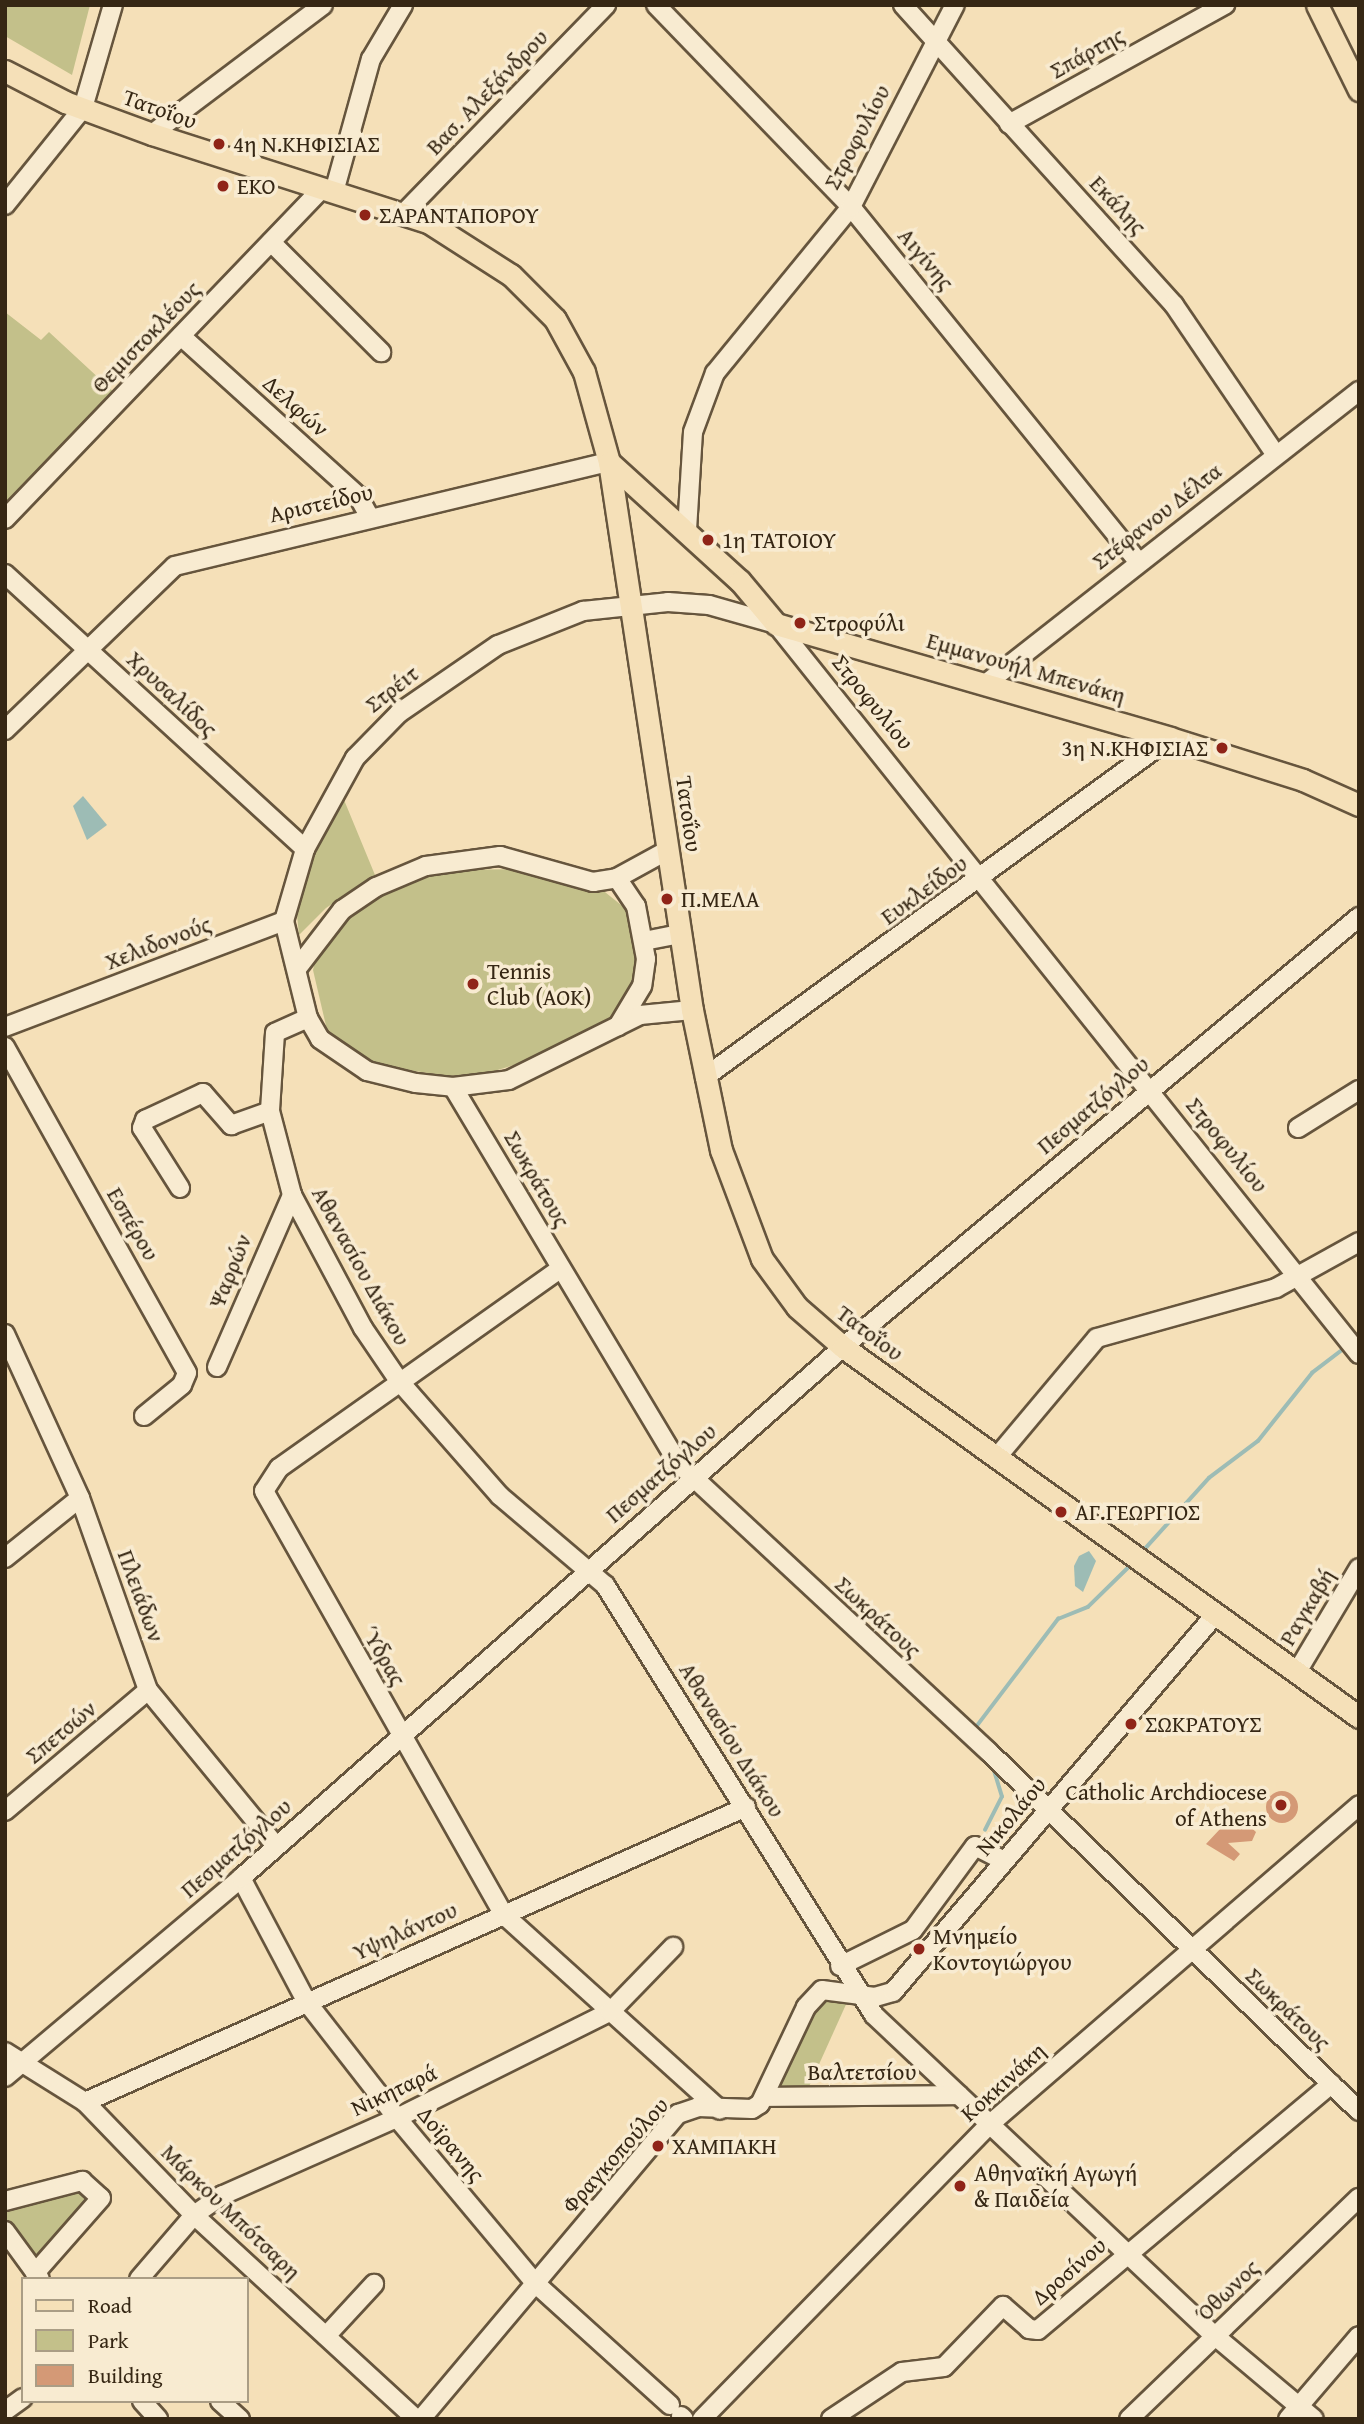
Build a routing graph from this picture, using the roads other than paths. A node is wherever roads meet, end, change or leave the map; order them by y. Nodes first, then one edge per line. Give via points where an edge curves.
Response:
1 (113, 5) edge
2 (323, 5) edge
3 (402, 5) edge
4 (606, 5) edge
5 (656, 5) edge
6 (903, 5) edge
7 (955, 5) edge
8 (1225, 5) edge
9 (1317, 5) edge
10 (936, 43) junction
11 (5, 71) edge
12 (1359, 90) edge
13 (82, 108) junction
14 (1009, 124) junction
15 (152, 134) junction
16 (328, 190) junction
17 (5, 205) edge
18 (851, 207) junction
19 (404, 213) junction
20 (271, 242) junction
21 (181, 335) junction
22 (381, 352) dead end
23 (1359, 391) edge
24 (1276, 455) junction
25 (609, 462) junction
26 (370, 518) junction
27 (5, 520) edge
28 (687, 530) junction
29 (1138, 562) junction
30 (5, 574) edge
31 (631, 605) junction
32 (776, 624) junction
33 (88, 649) junction
34 (988, 682) junction
35 (5, 730) edge
36 (1170, 738) junction
37 (1359, 805) edge
38 (305, 849) junction
39 (668, 850) junction
40 (617, 878) junction
41 (982, 878) junction
42 (1359, 917) edge
43 (284, 921) junction
44 (680, 934) junction
45 (644, 941) junction
46 (299, 966) junction
47 (692, 1010) junction
48 (307, 1018) junction
49 (618, 1026) junction
50 (5, 1027) edge
51 (5, 1047) edge
52 (705, 1077) junction
53 (453, 1087) junction
54 (1149, 1090) junction
55 (1359, 1090) edge
56 (270, 1111) junction
57 (1298, 1128) dead end
58 (180, 1188) dead end
59 (292, 1195) junction
60 (1359, 1242) edge
61 (560, 1269) junction
62 (1300, 1277) junction
63 (5, 1334) edge
64 (843, 1347) junction
65 (1353, 1347) edge
66 (218, 1367) dead end
67 (14, 1372) edge
68 (400, 1381) junction
69 (144, 1416) dead end
70 (997, 1457) junction
71 (693, 1478) junction
72 (80, 1498) junction
73 (5, 1558) edge
74 (589, 1567) junction
75 (1359, 1567) edge
76 (1216, 1614) junction
77 (1297, 1672) junction
78 (148, 1690) junction
79 (1359, 1717) edge
80 (401, 1734) junction
81 (9, 1801) edge
82 (1359, 1805) edge
83 (746, 1807) junction
84 (1047, 1811) junction
85 (276, 1846) junction
86 (1004, 1861) junction
87 (241, 1878) junction
88 (503, 1914) junction
89 (673, 1947) dead end
90 (1191, 1950) junction
91 (840, 1966) junction
92 (859, 1995) junction
93 (306, 2001) junction
94 (610, 2012) junction
95 (5, 2052) edge
96 (22, 2063) junction
97 (5, 2077) edge
98 (1331, 2084) junction
99 (959, 2095) junction
100 (766, 2097) junction
101 (85, 2102) junction
102 (720, 2110) junction
103 (1359, 2111) edge
104 (397, 2118) junction
105 (990, 2124) junction
106 (1359, 2198) edge
107 (5, 2201) edge
108 (194, 2215) junction
109 (5, 2231) edge
110 (1129, 2252) junction
111 (37, 2276) edge
112 (141, 2277) edge
113 (536, 2283) junction
114 (374, 2284) dead end
115 (326, 2336) junction
116 (1215, 2336) junction
117 (1359, 2336) edge
118 (21, 2399) edge
119 (144, 2403) edge
120 (222, 2403) edge
121 (5, 2411) edge
122 (1293, 2412) edge
123 (678, 2413) edge
124 (158, 2419) edge
125 (240, 2419) edge
126 (419, 2419) edge
127 (702, 2419) edge
128 (831, 2419) edge
129 (1129, 2419) edge
130 (1314, 2419) edge

1 - 13 street
2 - 15 street
3 - 16 street via 376,48
4 - 19 street, Βασ. Αλεξάνδρου
5 - 18 street, Αιγίνης
6 - 10 street, Εκάλης
7 - 10 street, Στροφυλίου
8 - 14 street, Σπάρτης
9 - 12 main road
10 - 14 street, Εκάλης
10 - 18 street, Στροφυλίου
11 - 13 main road, Τατοΐου
13 - 15 main road, Τατοΐου
13 - 17 street
14 - 24 street, Εκάλης via 1174,305
15 - 16 main road, Τατοΐου
16 - 19 main road, Τατοΐου
16 - 20 street, Θεμιστοκλέους
18 - 28 street, Στροφυλίου via 715,373 693,432
18 - 29 street, Αιγίνης
19 - 25 main road, Τατοΐου via 487,257 555,319 584,372
20 - 21 street, Θεμιστοκλέους
20 - 22 street
21 - 26 street, Δελφών via 358,496
21 - 27 street, Θεμιστοκλέους
23 - 24 street, Στέφανου Δέλτα
24 - 29 street, Στέφανου Δέλτα
25 - 26 street, Αριστείδου
25 - 28 main road
25 - 31 main road, Τατοΐου
26 - 33 street, Αριστείδου via 175,566
28 - 32 main road, Στροφυλίου
29 - 34 street, Στέφανου Δέλτα
30 - 33 street, Χρυσαλίδος
31 - 32 street, Εμμανουήλ Μπενάκη via 691,602
31 - 38 street, Στρέιτ via 583,611 520,634 399,713 355,758
31 - 39 main road, Τατοΐου
32 - 34 main road, Εμμανουήλ Μπενάκη
32 - 41 street, Στροφυλίου
33 - 35 street, Αριστείδου
33 - 38 street, Χρυσαλίδος
34 - 36 main road, Εμμανουήλ Μπενάκη
36 - 37 main road, Εμμανουήλ Μπενάκη via 1303,780
36 - 41 street, Ευκλείδου
38 - 43 street, Στρέιτ
39 - 40 street
39 - 44 main road, Τατοΐου
40 - 45 street via 636,906
40 - 46 street via 593,882 500,856 443,861 398,877 348,906
41 - 52 street, Ευκλείδου
41 - 54 street, Στροφυλίου
42 - 54 street, Πεσματζόγλου
43 - 46 street
43 - 50 street, Χελιδονούς
44 - 45 street
44 - 47 main road, Τατοΐου
45 - 49 street via 642,986
46 - 48 street
47 - 49 street via 640,1015
47 - 52 main road, Τατοΐου
48 - 53 street via 329,1049 367,1071
48 - 56 street, Αθανασίου Διάκου via 275,1033
49 - 53 street via 509,1080
51 - 69 street, Εσπέρου via 187,1373 182,1385
52 - 64 main road, Τατοΐου via 732,1186 758,1251 785,1293
53 - 61 street, Σωκράτους
54 - 62 street, Στροφυλίου
54 - 64 street, Πεσματζόγλου
55 - 57 street
56 - 58 street via 231,1125 203,1093 145,1120 142,1128
56 - 59 street, Αθανασίου Διάκου
59 - 66 street, Ψαρρών
59 - 68 street, Αθανασίου Διάκου via 357,1318
60 - 62 street
61 - 68 street, Ύδρας
61 - 71 street, Σωκράτους via 667,1450
62 - 65 street, Στροφυλίου
62 - 70 street via 1212,1310 1097,1338
63 - 67 street, Πλειάδων
64 - 70 main road, Τατοΐου
64 - 71 street, Πεσματζόγλου
67 - 72 street, Πλειάδων
68 - 74 street, Αθανασίου Διάκου via 500,1496
68 - 80 street, Ύδρας via 279,1468 264,1490
70 - 76 main road, Τατοΐου
71 - 74 street, Πεσματζόγλου
71 - 84 street, Σωκράτους
72 - 73 street
72 - 78 street, Πλειάδων
74 - 80 street, Πεσματζόγλου
74 - 83 street, Αθανασίου Διάκου via 624,1613
75 - 77 street, Ραγκαβή
76 - 77 main road, Τατοΐου
76 - 84 street, Νικολάου
77 - 79 main road, Τατοΐου
78 - 81 street, Σπετσών
78 - 85 street, Πλειάδων
80 - 85 street, Πεσματζόγλου
80 - 88 street, Ύδρας
82 - 90 street, Κοκκινάκη
83 - 88 street, Υψηλάντου
83 - 91 street, Αθανασίου Διάκου
84 - 86 street, Νικολάου
84 - 90 street, Σωκράτους
85 - 87 street, Πεσματζόγλου
86 - 91 street via 975,1846 913,1930
86 - 92 street, Νικολάου via 893,1992
87 - 93 street, Δοϊρανης
87 - 96 street, Πεσματζόγλου
88 - 93 street, Υψηλάντου
88 - 94 street, Ύδρας
89 - 94 street, Νικηταρά
90 - 98 street, Σωκράτους
90 - 105 street, Κοκκινάκη
91 - 92 street, Αθανασίου Διάκου
92 - 99 street, Αθανασίου Διάκου
92 - 100 street via 832,1988 813,1996
93 - 101 street, Υψηλάντου
93 - 104 street, Δοϊρανης
94 - 102 street, Ύδρας
94 - 104 street, Νικηταρά
95 - 96 street, Μάρκου Μπότσαρη
96 - 97 street, Πεσματζόγλου
96 - 101 street, Μάρκου Μπότσαρη
98 - 103 street, Σωκράτους
98 - 110 street, Δροσίνου
99 - 100 street, Βαλτετσίου
99 - 105 street, Αθανασίου Διάκου
100 - 102 street, Φραγκοπούλου via 752,2109
101 - 108 street, Μάρκου Μπότσαρη
102 - 113 street, Φραγκοπούλου via 698,2107 678,2114
104 - 108 street, Νικηταρά via 223,2195
104 - 113 street, Δοϊρανης
105 - 110 street, Αθανασίου Διάκου
105 - 127 street, Κοκκινάκη
106 - 116 street, Όθωνος
107 - 111 street via 82,2181 101,2198
108 - 112 street, Νικηταρά
108 - 115 street, Μάρκου Μπότσαρη
109 - 111 street
110 - 116 street, Αθανασίου Διάκου
110 - 128 street, Δροσίνου via 1038,2330 1029,2329 1003,2306 944,2367 902,2372
113 - 123 street, Δοϊρανης
113 - 126 street, Φραγκοπούλου
114 - 115 street
115 - 126 street, Μάρκου Μπότσαρη
116 - 122 street, Αθανασίου Διάκου
116 - 129 street, Όθωνος
117 - 122 street
118 - 121 street
119 - 124 street
120 - 125 street
122 - 130 street, Αθανασίου Διάκου

